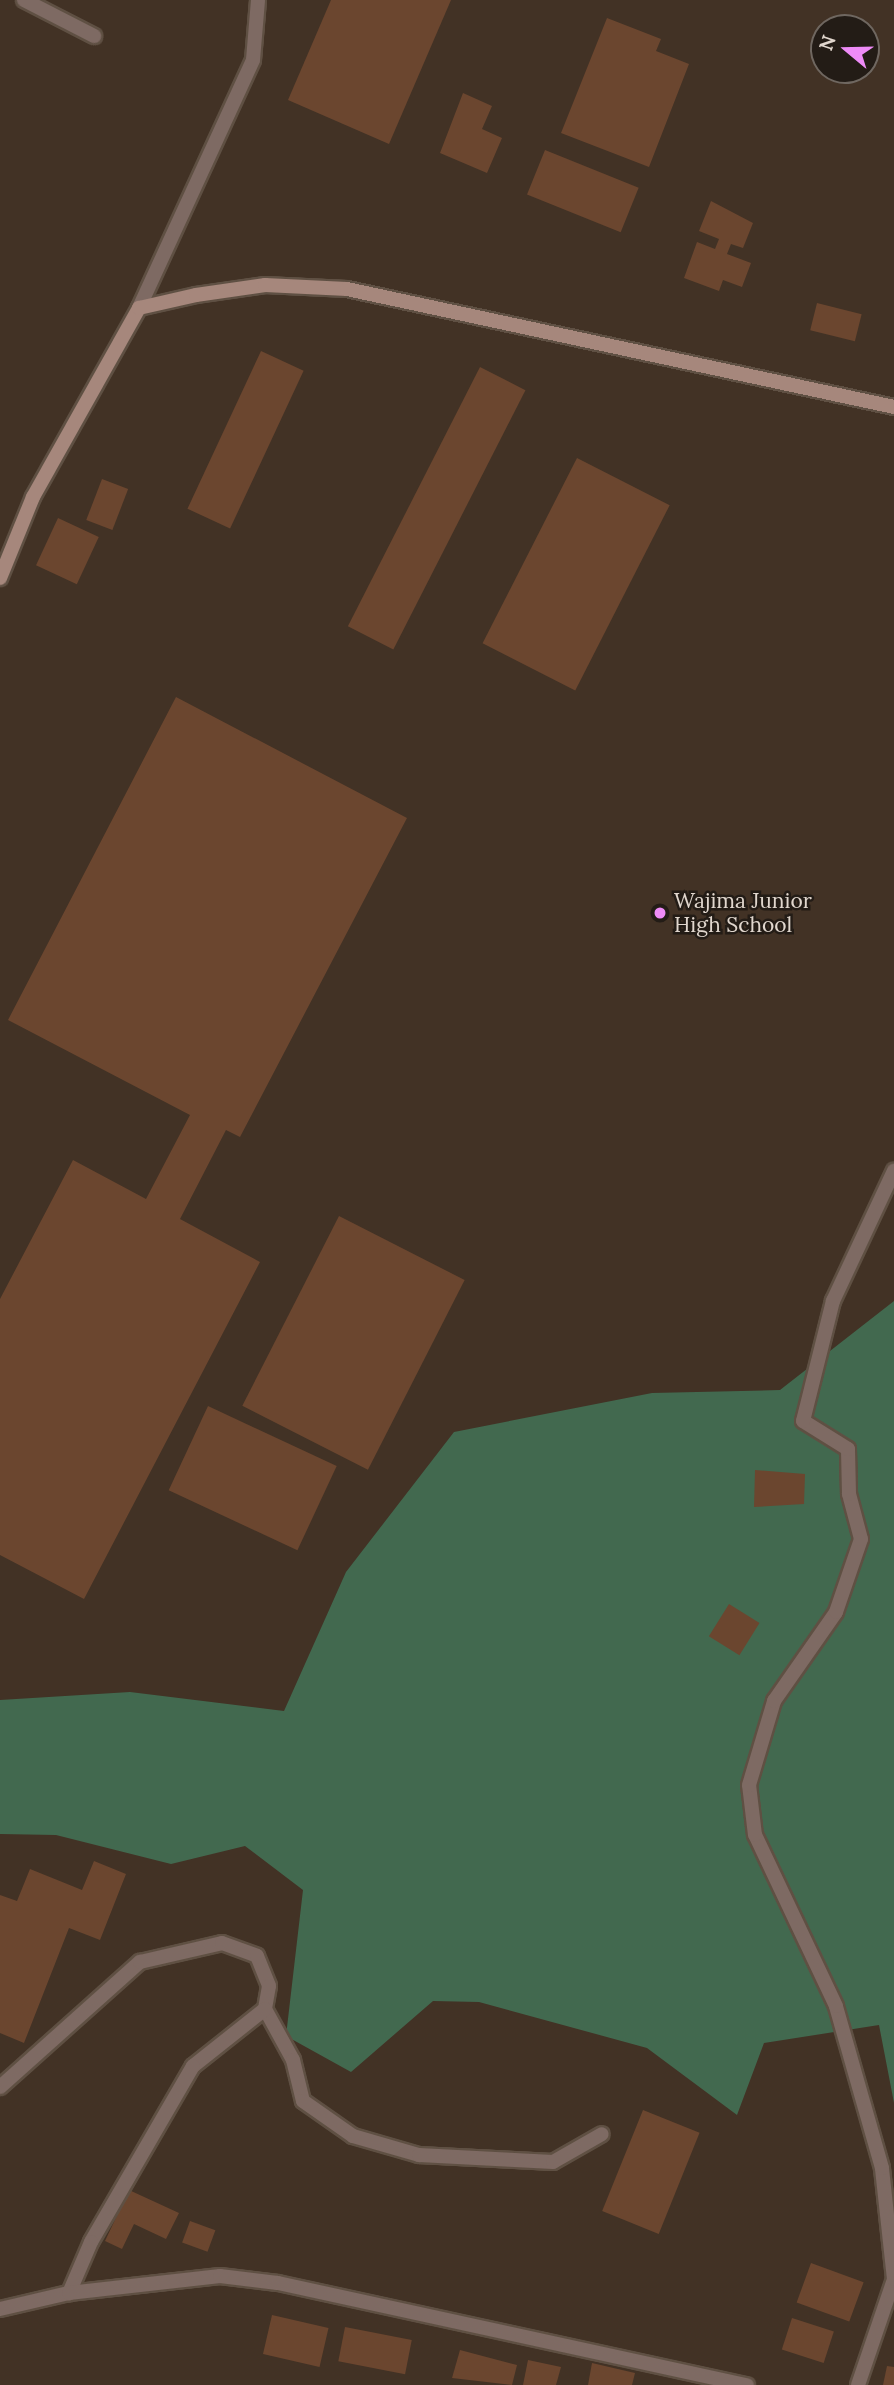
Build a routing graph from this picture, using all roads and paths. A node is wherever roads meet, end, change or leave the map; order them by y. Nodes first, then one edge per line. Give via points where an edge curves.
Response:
1 (24, 0) edge
2 (258, 0) edge
3 (94, 36) dead end
4 (139, 308) junction
5 (894, 407) edge
6 (0, 578) edge
7 (894, 1171) edge
8 (265, 2009) junction
9 (0, 2087) edge
10 (602, 2134) dead end
11 (69, 2293) junction
12 (0, 2309) edge
13 (747, 2385) edge
14 (858, 2385) edge

1 - 3 street
2 - 4 street via 253,60
4 - 5 street via 265,285 347,289
4 - 6 street via 33,497
7 - 14 street via 833,1301 803,1421 848,1449 849,1494 861,1539 836,1612 774,1701 749,1785 755,1835 836,2006 882,2168 894,2279
8 - 9 street via 269,1986 257,1956 222,1943 141,1962
8 - 10 street via 293,2060 303,2101 354,2136 419,2155 553,2161
8 - 11 street via 193,2066 91,2242
11 - 12 street
11 - 13 street via 220,2276 278,2283

